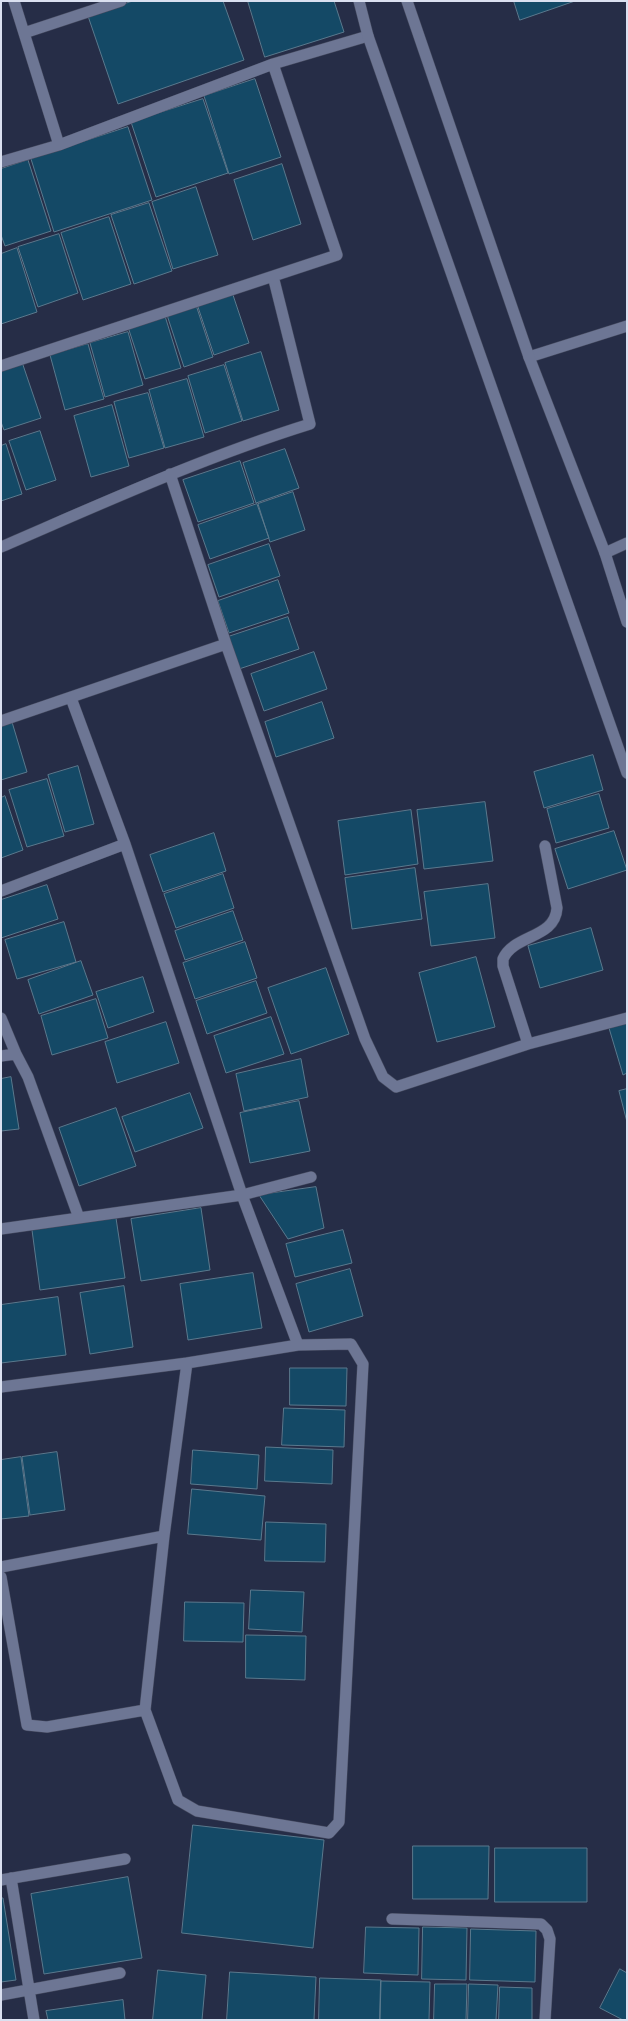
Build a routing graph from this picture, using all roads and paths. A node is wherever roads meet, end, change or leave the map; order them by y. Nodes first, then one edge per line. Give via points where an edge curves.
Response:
1 (14, 1) edge
2 (121, 1) edge
3 (359, 1) edge
4 (407, 1) edge
5 (24, 33) junction
6 (368, 36) junction
7 (273, 64) junction
8 (59, 145) junction
9 (1, 162) edge
10 (273, 276) junction
11 (627, 326) edge
12 (529, 358) junction
13 (1, 366) edge
14 (170, 474) junction
15 (627, 543) edge
16 (1, 547) edge
17 (605, 553) junction
18 (627, 622) edge
19 (226, 644) junction
20 (71, 698) junction
21 (1, 721) edge
22 (627, 773) edge
23 (125, 844) junction
24 (545, 846) dead end
25 (1, 891) edge
26 (1, 1018) edge
27 (627, 1018) edge
28 (528, 1044) junction
29 (16, 1054) junction
30 (1, 1056) edge
31 (311, 1177) dead end
32 (242, 1195) junction
33 (79, 1218) junction
34 (1, 1229) edge
35 (298, 1345) junction
36 (187, 1363) junction
37 (1, 1387) edge
38 (164, 1536) junction
39 (1, 1568) edge
40 (1, 1577) edge
41 (145, 1710) junction
42 (126, 1859) dead end
43 (6, 1879) edge
44 (392, 1919) dead end
45 (120, 1973) dead end
46 (30, 1990) junction
47 (1, 1995) edge
48 (34, 2020) edge
49 (545, 2020) edge

1 - 5 street
2 - 5 street
3 - 6 street
4 - 12 street
5 - 8 street
6 - 7 street
6 - 22 street
7 - 8 street
7 - 10 street via 337,256
8 - 9 street
10 - 13 street
10 - 14 street via 310,424
11 - 12 street
12 - 17 street
14 - 16 street
14 - 19 street
15 - 17 street
17 - 18 street
19 - 20 street
19 - 28 street via 362,1031 383,1077 396,1087
20 - 21 street
20 - 23 street
23 - 25 street
23 - 32 street
24 - 28 street via 557,908 556,917 552,925 511,947 503,959
26 - 29 street
27 - 28 street
29 - 30 street
29 - 33 street via 28,1077
31 - 32 street
32 - 33 street
32 - 35 street
33 - 34 street
35 - 36 street
35 - 41 street via 351,1344 363,1364 339,1822 329,1833 197,1811 178,1800
36 - 37 street
36 - 38 street
38 - 39 street
38 - 41 street
40 - 41 street via 27,1726 46,1727
42 - 43 street
43 - 46 street
44 - 49 street via 541,1924 550,1938
45 - 46 street
46 - 47 street
46 - 48 street

